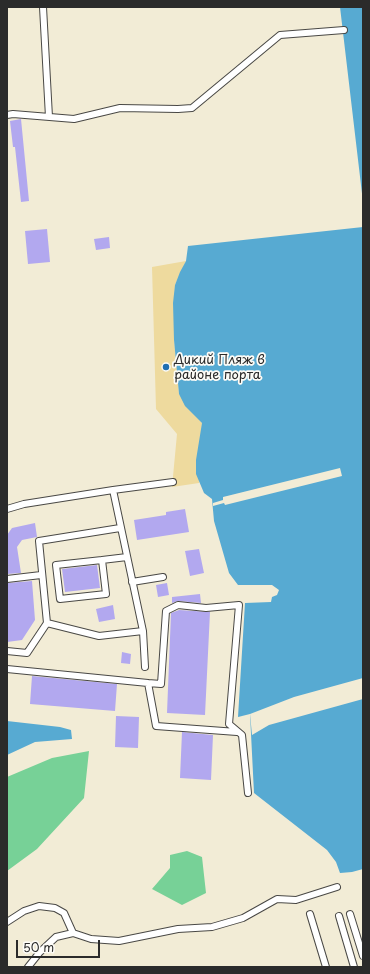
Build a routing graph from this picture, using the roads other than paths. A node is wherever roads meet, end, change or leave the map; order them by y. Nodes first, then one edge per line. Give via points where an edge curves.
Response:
1 (43, 7) edge
2 (344, 30) dead end
3 (7, 115) edge
4 (49, 117) junction
5 (173, 482) dead end
6 (113, 490) junction
7 (7, 509) edge
8 (120, 528) junction
9 (127, 558) junction
10 (102, 560) junction
11 (41, 575) junction
12 (163, 577) dead end
13 (7, 579) edge
14 (132, 582) junction
15 (47, 623) junction
16 (143, 631) junction
17 (7, 651) edge
18 (145, 667) dead end
19 (7, 669) edge
20 (148, 684) junction
21 (237, 732) junction
22 (248, 793) dead end
23 (336, 887) dead end
24 (310, 914) dead end
25 (350, 914) dead end
26 (339, 916) dead end
27 (7, 922) edge
28 (73, 933) junction
29 (363, 956) edge
30 (28, 967) edge
31 (326, 967) edge
32 (354, 967) edge

1 - 4 lane
2 - 4 lane via 280,35 192,108 120,108 74,119
3 - 4 lane
5 - 6 lane
6 - 7 lane
6 - 8 lane
8 - 9 lane
8 - 11 lane via 39,541
9 - 10 lane
9 - 14 lane
10 - 10 lane via 56,565 60,599 106,594
11 - 13 lane
11 - 15 lane
12 - 14 lane
14 - 16 lane
15 - 16 lane via 99,636
15 - 17 lane via 27,653
16 - 18 lane
19 - 20 lane
20 - 21 lane via 156,726
20 - 21 lane via 161,684 166,611 178,606 206,608 239,605 229,724
21 - 22 lane via 242,736
23 - 28 lane via 296,900 277,899 243,918 212,927 178,929 119,941 91,939
24 - 31 lane
25 - 29 lane
26 - 32 lane
27 - 28 lane via 24,911 39,906 55,908 64,913
28 - 30 lane via 56,936

